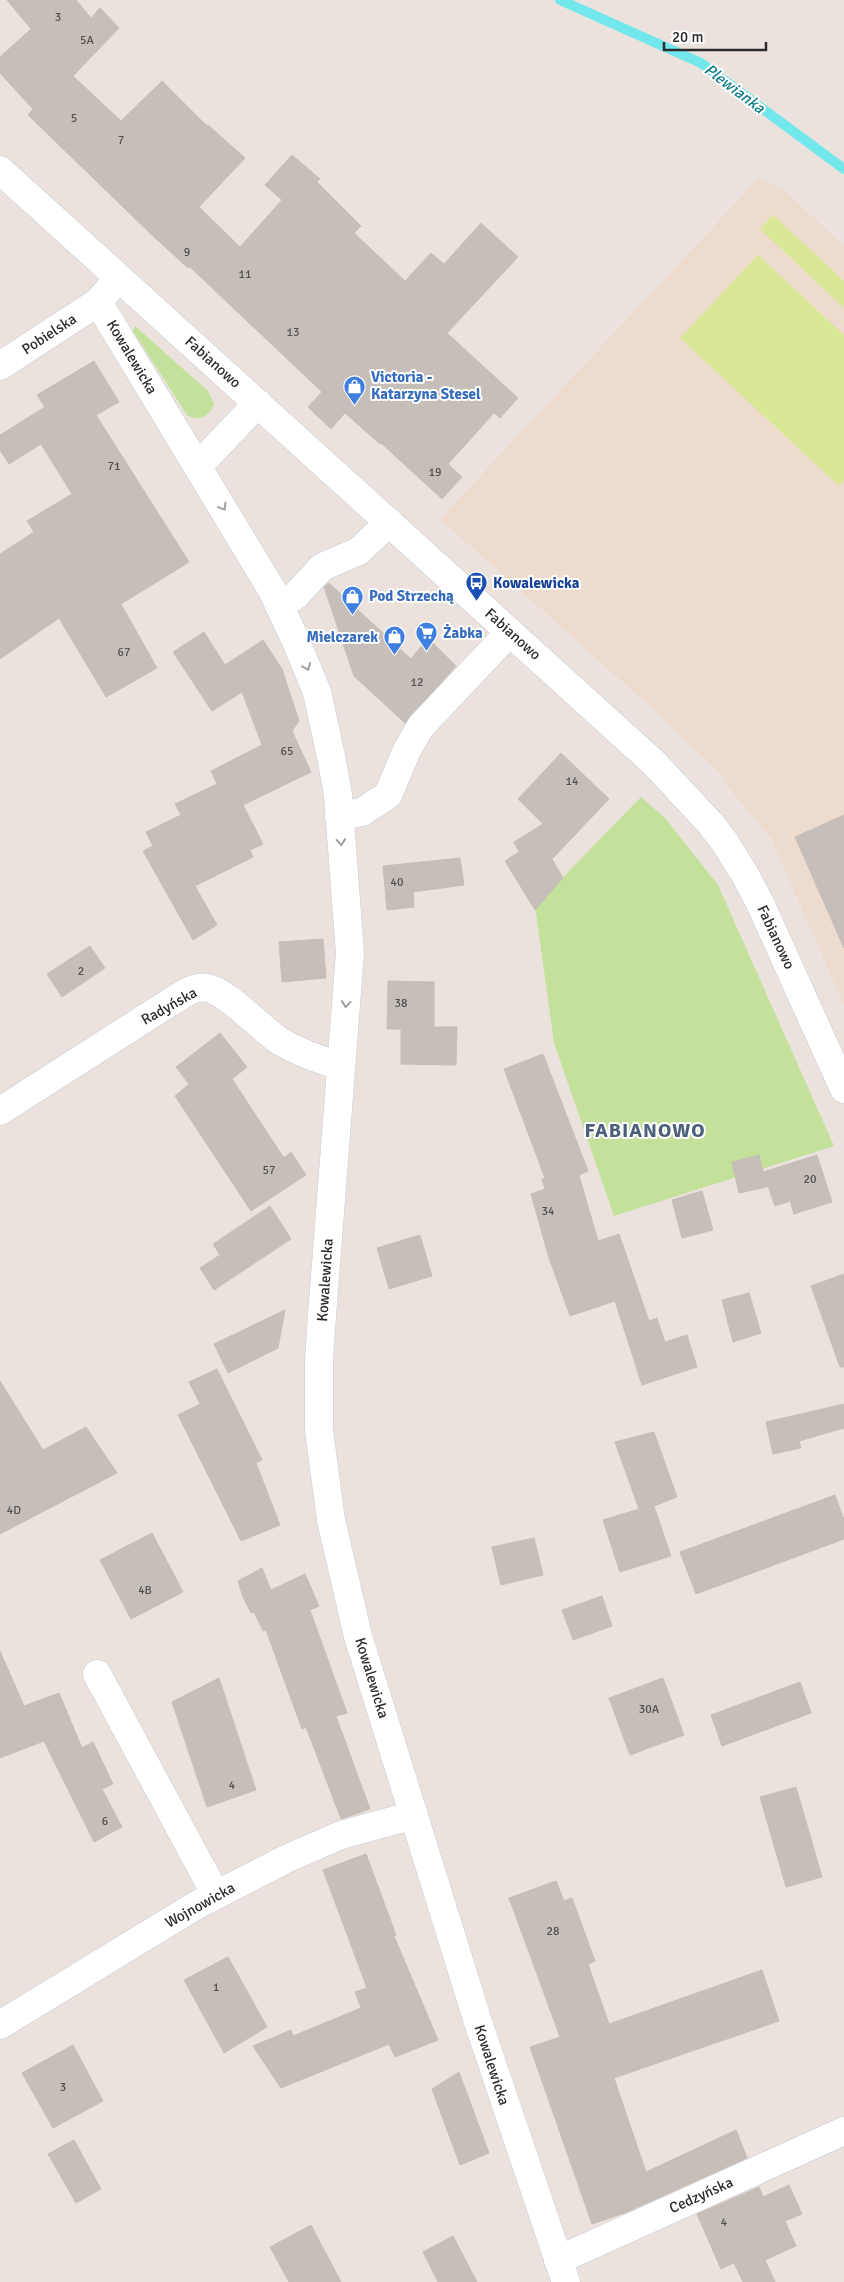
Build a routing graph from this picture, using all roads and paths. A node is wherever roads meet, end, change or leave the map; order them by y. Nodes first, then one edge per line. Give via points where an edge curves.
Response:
1 (0, 170) edge
2 (119, 278) junction
3 (98, 302) junction
4 (0, 366) edge
5 (258, 403) junction
6 (198, 466) junction
7 (388, 522) junction
8 (279, 605) junction
9 (510, 632) junction
10 (339, 816) junction
11 (341, 1066) junction
12 (844, 1089) edge
13 (0, 1111) edge
14 (97, 1674) dead end
15 (414, 1815) junction
16 (216, 1895) junction
17 (0, 2024) edge
18 (844, 2131) edge
19 (562, 2271) edge

1 - 2 street, Fabianowo
2 - 3 street, Pobielska
2 - 5 street, Fabianowo
3 - 4 street, Pobielska
3 - 6 street, Kowalewicka
5 - 6 street
5 - 7 street, Fabianowo
6 -> 8 street, Kowalewicka
7 - 8 street via 359,551 322,567 295,596
7 - 9 street, Fabianowo
8 -> 10 street, Kowalewicka via 317,692 332,761
9 - 10 street via 421,726 388,795 362,812
9 - 12 street, Fabianowo via 653,762 692,801 724,841 760,903
10 -> 11 street, Kowalewicka via 350,953
11 - 13 street, Radyńska via 306,1055 280,1041 220,994 208,988 196,988
11 - 15 street, Kowalewicka via 320,1342 319,1430 331,1520 346,1593
14 - 16 street
15 - 16 street, Wojnowicka via 341,1835
15 - 19 street, Kowalewicka via 478,2022
16 - 17 street, Wojnowicka
18 - 19 street, Cedzyńska

